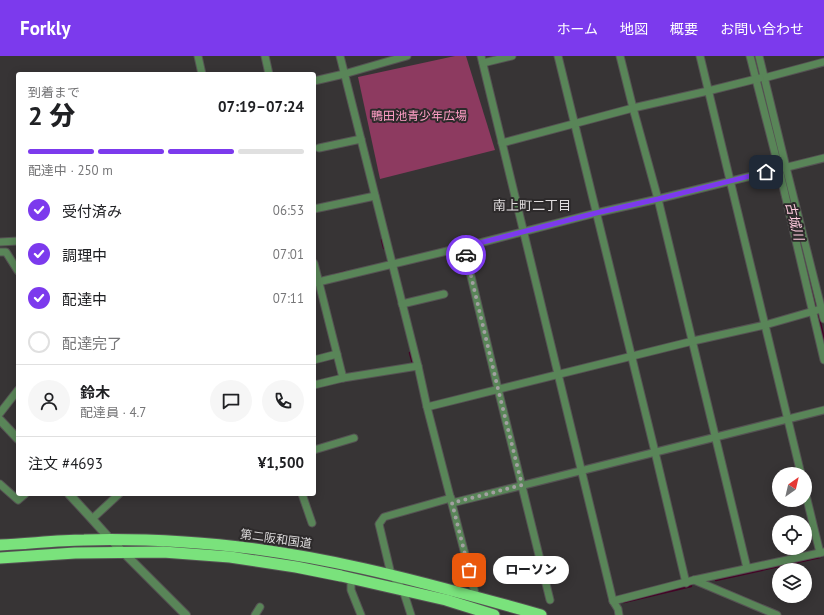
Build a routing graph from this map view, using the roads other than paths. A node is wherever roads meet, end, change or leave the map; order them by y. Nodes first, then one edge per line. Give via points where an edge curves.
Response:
1 (198, 56) edge
2 (265, 56) edge
3 (340, 56) edge
4 (407, 56) edge
5 (512, 56) edge
6 (558, 56) edge
7 (620, 56) edge
8 (700, 56) edge
9 (750, 56) edge
10 (759, 56) edge
11 (482, 60) edge
12 (824, 62) edge
13 (202, 72) edge
14 (269, 72) edge
15 (344, 74) junction
16 (764, 77) junction
17 (756, 79) junction
18 (316, 81) edge
19 (708, 91) junction
20 (633, 108) junction
21 (574, 124) junction
22 (361, 138) junction
23 (502, 143) junction
24 (319, 148) dead end
25 (824, 158) edge
26 (782, 168) junction
27 (730, 181) junction
28 (375, 196) junction
29 (658, 199) junction
30 (316, 209) edge
31 (596, 213) junction
32 (524, 231) junction
33 (16, 241) edge
34 (0, 242) edge
35 (464, 247) junction
36 (0, 252) edge
37 (16, 263) edge
38 (392, 264) junction
39 (316, 283) edge
40 (444, 294) dead end
41 (402, 304) junction
42 (823, 308) edge
43 (812, 312) junction
44 (824, 319) edge
45 (765, 325) junction
46 (693, 341) junction
47 (337, 354) junction
48 (632, 356) junction
49 (316, 359) edge
50 (824, 360) edge
51 (418, 366) junction
52 (558, 374) junction
53 (343, 378) junction
54 (316, 385) edge
55 (498, 389) junction
56 (16, 393) edge
57 (427, 407) junction
58 (824, 410) edge
59 (0, 413) edge
60 (0, 420) edge
61 (788, 420) junction
62 (16, 437) edge
63 (716, 437) junction
64 (354, 438) dead end
65 (316, 449) edge
66 (655, 452) junction
67 (799, 467) edge
68 (582, 470) junction
69 (0, 484) edge
70 (522, 485) junction
71 (23, 496) edge
72 (71, 496) edge
73 (117, 496) edge
74 (303, 496) edge
75 (451, 500) junction
76 (809, 507) edge
77 (92, 519) junction
78 (312, 523) dead end
79 (110, 539) junction
80 (0, 545) edge
81 (123, 552) junction
82 (822, 552) edge
83 (0, 558) edge
84 (747, 568) junction
85 (391, 574) junction
86 (351, 578) junction
87 (694, 580) junction
88 (686, 582) junction
89 (403, 590) junction
90 (476, 597) junction
91 (550, 600) dead end
92 (613, 601) junction
93 (260, 607) dead end
94 (480, 612) edge
95 (186, 615) edge
96 (255, 615) edge
97 (361, 615) edge
98 (410, 615) edge
99 (494, 615) edge
100 (541, 615) edge
101 (619, 615) edge
102 (777, 615) edge

1 - 13 street
2 - 14 street
3 - 15 street
4 - 15 street
5 - 11 street
6 - 21 street
7 - 20 street
8 - 19 street
9 - 17 street
10 - 16 street
11 - 23 street
12 - 16 street
15 - 18 street
15 - 22 street
16 - 17 street
16 - 26 street
17 - 19 street
17 - 26 street
19 - 20 street
19 - 27 street
20 - 21 street
20 - 29 street
21 - 23 street
21 - 31 street
22 - 24 street
22 - 28 street
23 - 32 street
25 - 26 street
26 - 27 street
26 - 42 street
26 - 43 street
27 - 29 street
27 - 45 street
28 - 30 street
28 - 38 street
29 - 31 street
29 - 46 street
31 - 32 street
31 - 48 street
32 - 35 street
32 - 52 street
33 - 34 street
35 - 38 street
35 - 55 street
36 - 37 street via 6,252
38 - 39 street
38 - 41 street
39 - 47 street
40 - 41 street
41 - 51 street
42 - 43 street
42 - 44 street
43 - 45 street
43 - 50 street
45 - 46 street
45 - 61 street
46 - 48 street
46 - 63 street
47 - 49 street
47 - 53 street
48 - 52 street
48 - 66 street
51 - 53 street
51 - 57 street
52 - 55 street
52 - 68 street
53 - 54 street
55 - 57 street
55 - 70 street
56 - 59 street
57 - 75 street
58 - 61 street
60 - 62 street
61 - 63 street
61 - 67 street
63 - 66 street
63 - 84 street
64 - 65 street
66 - 68 street
66 - 88 street
68 - 70 street
68 - 92 street
69 - 71 street via 18,500
70 - 75 street
70 - 91 street
72 - 77 street
73 - 77 street
74 - 78 street
75 - 85 street via 384,517 379,524
75 - 90 street
76 - 82 street
77 - 79 street
79 - 80 highway, 第二阪和国道
79 - 81 street
79 - 85 highway, 第二阪和国道 via 184,542 262,550 323,559
81 - 83 highway, 第二阪和国道
81 - 86 highway, 第二阪和国道 via 230,557
81 - 95 street
82 - 84 street
84 - 87 street
85 - 89 street
85 - 90 highway, 第二阪和国道
86 - 89 highway, 第二阪和国道
86 - 97 street via 351,590
87 - 88 street
87 - 102 street
88 - 92 street
89 - 94 highway, 第二阪和国道 via 446,600
89 - 98 street
90 - 100 highway, 第二阪和国道
92 - 101 street
93 - 96 street
94 - 99 highway, 第二阪和国道

